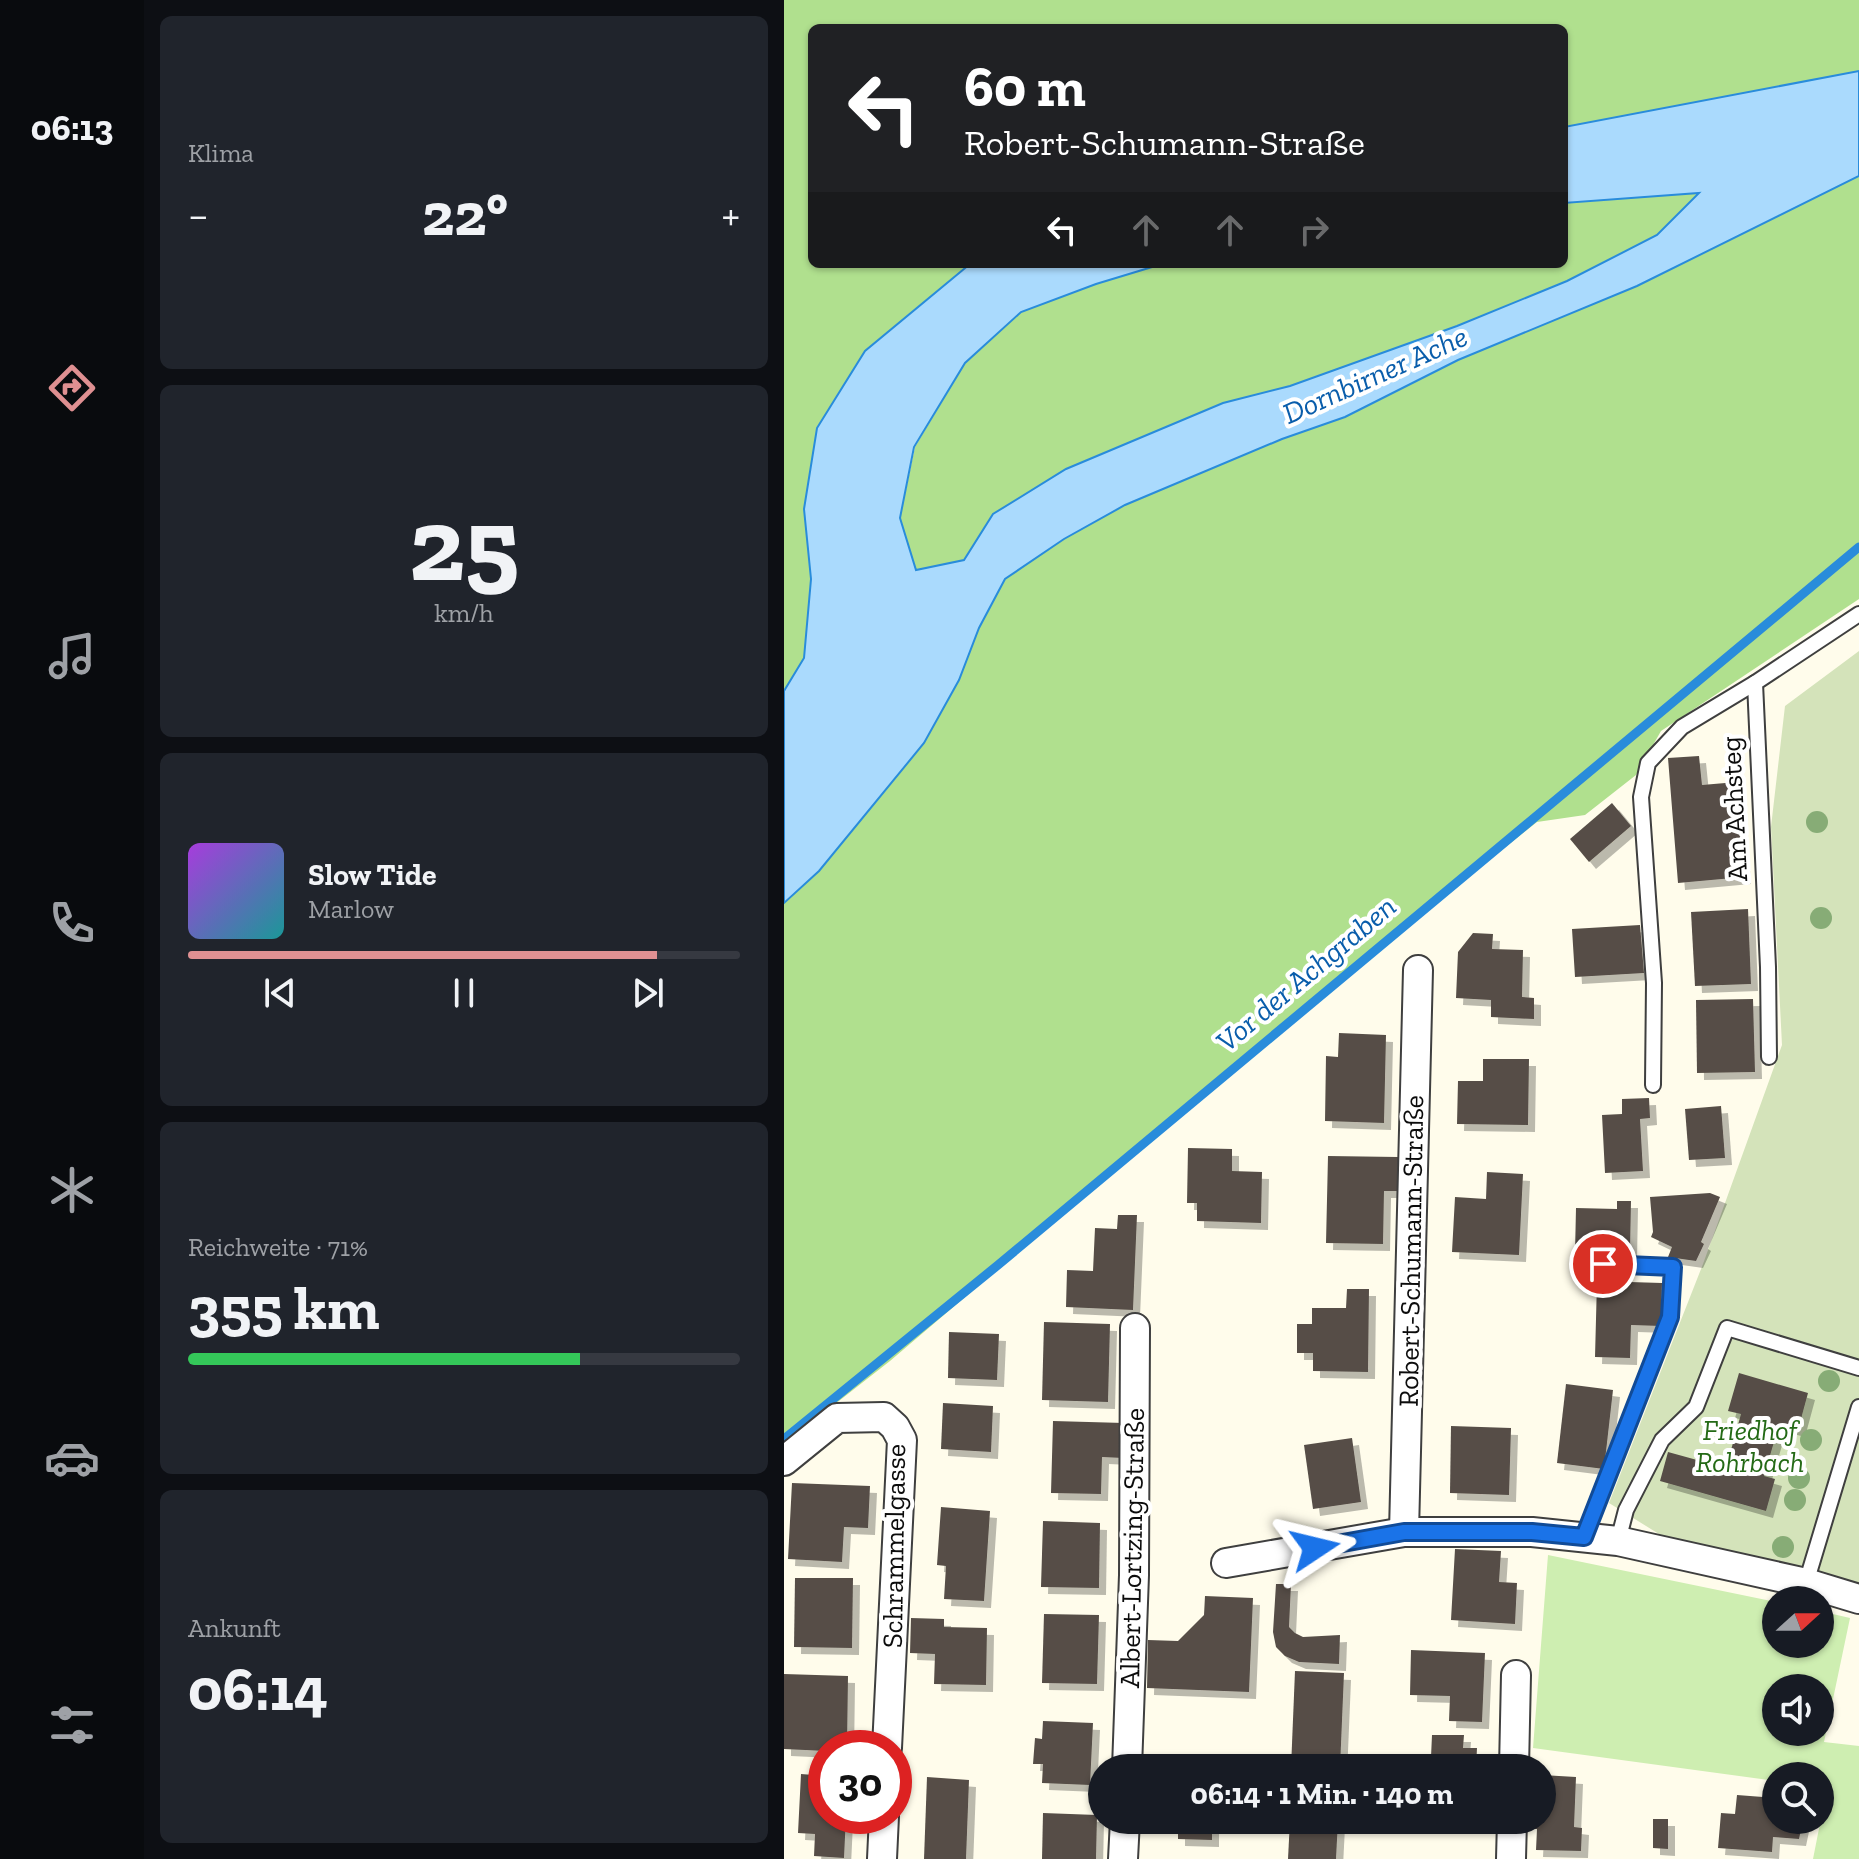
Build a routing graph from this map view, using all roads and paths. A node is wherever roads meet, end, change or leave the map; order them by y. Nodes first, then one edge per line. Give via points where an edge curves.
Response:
1 (1859, 614) edge
2 (1755, 683) junction
3 (1418, 970) dead end
4 (1769, 1057) dead end
5 (1653, 1085) dead end
6 (1603, 1264) dead end
7 (1135, 1328) dead end
8 (1859, 1368) edge
9 (1859, 1407) edge
10 (784, 1461) edge
11 (1404, 1532) junction
12 (1584, 1537) junction
13 (1618, 1541) junction
14 (1226, 1563) dead end
15 (1806, 1583) junction
16 (1859, 1599) edge
17 (1516, 1675) dead end
18 (888, 1730) edge
19 (1128, 1754) edge
20 (1514, 1754) edge
21 (883, 1834) edge
22 (1124, 1834) edge
23 (1512, 1834) edge
24 (882, 1859) edge
25 (1123, 1859) edge
26 (1511, 1859) edge

1 - 2 lane
2 - 4 lane, Am Achsteg
2 - 5 lane via 1682,727 1648,763 1641,797 1654,983
3 - 11 street, Robert-Schumann-Straße
6 - 12 lane via 1673,1267 1671,1304
7 - 19 street, Albert-Lortzing-Straße
8 - 13 lane via 1727,1328 1696,1407 1662,1440 1626,1510
9 - 15 lane
10 - 18 street, Schrammelgasse via 837,1418 884,1417 902,1440
11 - 12 street
11 - 14 street
12 - 13 street
13 - 15 street
15 - 16 street
17 - 20 street
21 - 24 street
22 - 25 street
23 - 26 street

